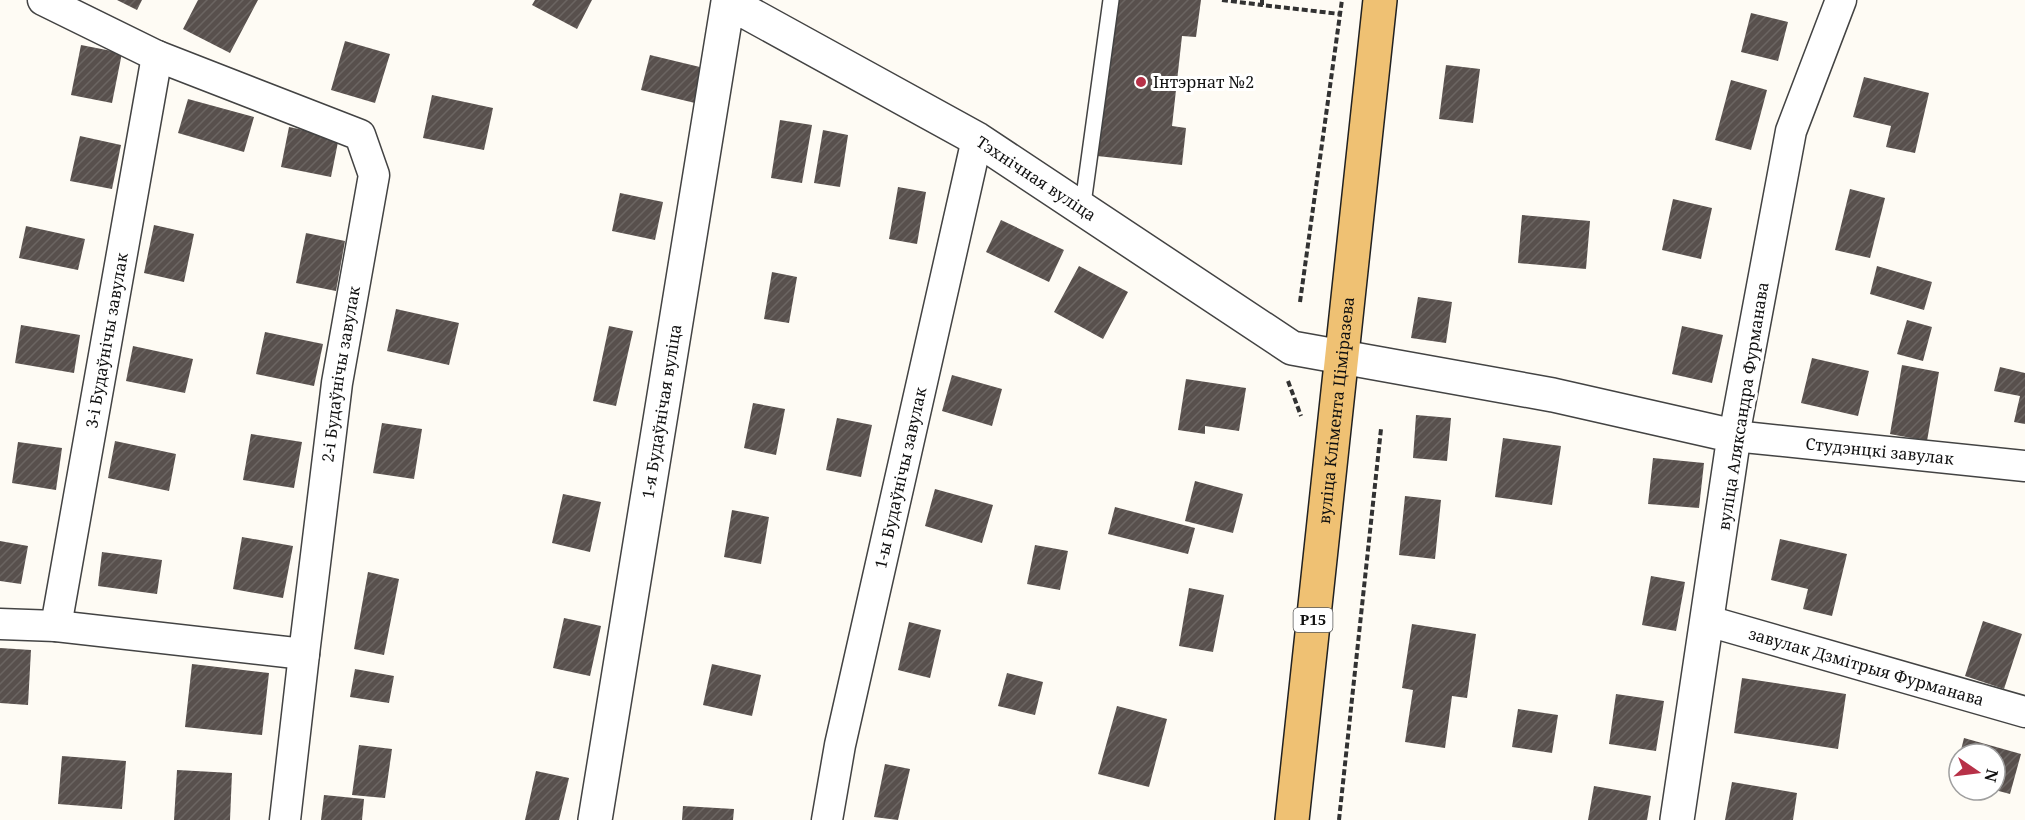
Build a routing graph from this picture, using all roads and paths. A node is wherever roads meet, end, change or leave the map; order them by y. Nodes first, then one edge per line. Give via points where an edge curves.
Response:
1 (43, 0) edge
2 (1111, 0) edge
3 (1222, 0) edge
4 (1342, 0) edge
5 (1380, 0) edge
6 (1840, 0) edge
7 (727, 1) edge
8 (1262, 2) edge
9 (1340, 14) junction
10 (157, 56) junction
11 (977, 139) junction
12 (1082, 211) junction
13 (1300, 303) dead end
14 (1342, 356) junction
15 (1381, 429) dead end
16 (1734, 436) junction
17 (2025, 466) edge
18 (1708, 621) junction
19 (0, 624) edge
20 (56, 626) junction
21 (304, 654) junction
22 (2025, 712) edge
23 (285, 820) edge
24 (595, 820) edge
25 (827, 820) edge
26 (1292, 820) edge
27 (1339, 820) edge
28 (1677, 820) edge

1 - 10 street, 2-і Будаўнічы завулак
2 - 12 lane
3 - 8 path
4 - 9 path
5 - 14 main road, вуліца Клімента Ціміразева / Р15
6 - 16 street, вуліца Аляксандра Фурманава via 1791,131
7 - 11 street, Тэхнічная вуліца
7 - 24 street, 1-я Будаўнічая вуліца
8 - 9 path
9 - 13 path
10 - 20 street, 3-і Будаўнічы завулак
10 - 21 street, 2-і Будаўнічы завулак via 360,135 374,175 337,383
11 - 12 street, Тэхнічная вуліца
11 - 25 street, 1-ы Будаўнічы завулак via 840,745
12 - 14 street, Тэхнічная вуліца via 1292,348
14 - 16 street, Тэхнічная вуліца via 1553,395
14 - 26 main road, вуліца Клімента Ціміразева / Р15
15 - 27 path
16 - 17 street, Студэнцкі завулак
16 - 18 street, вуліца Аляксандра Фурманава
18 - 22 street, завулак Дзмітрыя Фурманава
18 - 28 street, вуліца Аляксандра Фурманава
19 - 20 street
20 - 21 street
21 - 23 street, 2-і Будаўнічы завулак

